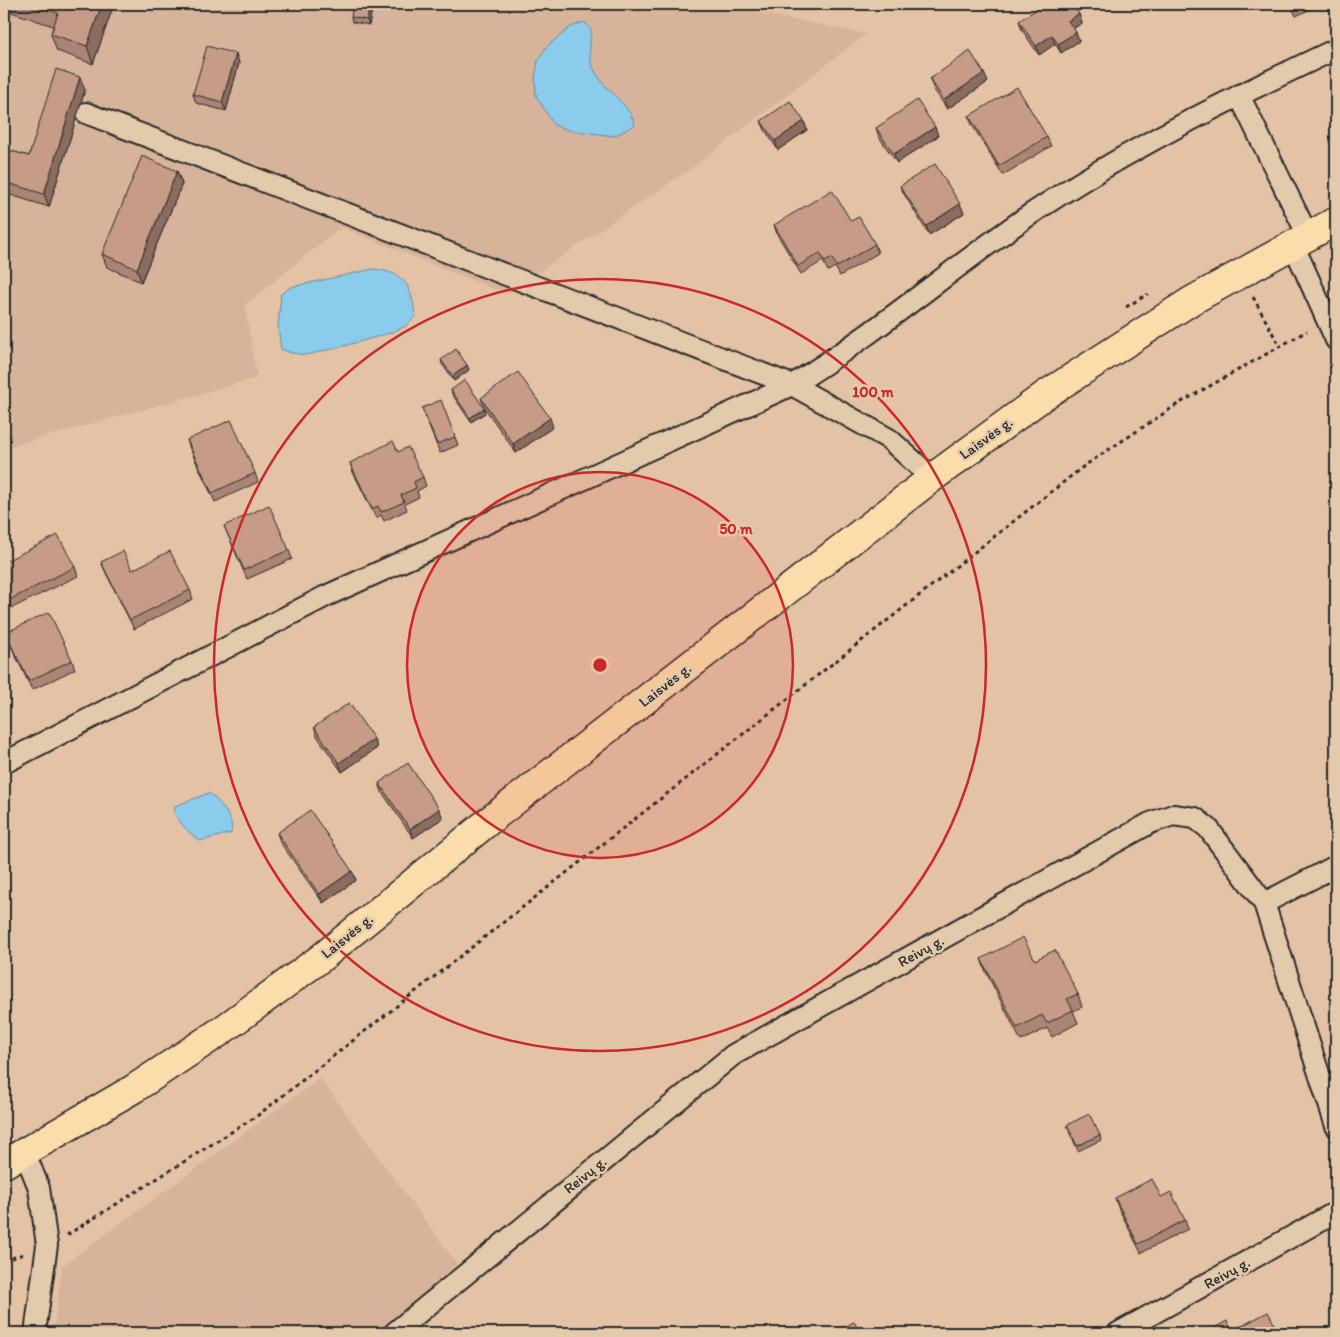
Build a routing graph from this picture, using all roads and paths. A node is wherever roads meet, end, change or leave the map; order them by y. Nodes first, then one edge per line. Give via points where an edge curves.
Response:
1 (1336, 49) edge
2 (1239, 95) junction
3 (86, 113) dead end
4 (1336, 221) edge
5 (1300, 240) junction
6 (1328, 320) junction
7 (1336, 340) edge
8 (792, 385) junction
9 (932, 478) junction
10 (4, 763) edge
11 (1336, 866) edge
12 (1264, 903) junction
13 (1336, 1126) edge
14 (14, 1158) edge
15 (1336, 1212) edge
16 (47, 1245) junction
17 (4, 1261) edge
18 (36, 1333) edge
19 (394, 1333) edge
20 (1118, 1333) edge

1 - 2 street
2 - 5 street
2 - 8 street via 1125,156 1029,216 828,363
3 - 8 street
4 - 5 main road, Laisvės g.
5 - 6 street
5 - 9 main road, Laisvės g. via 1139,334 1045,395
6 - 7 street
6 - 16 path via 1178,404 1084,466 256,1116 82,1227
8 - 9 street via 889,439
8 - 10 street via 326,596
9 - 14 main road, Laisvės g. via 490,820 321,958 151,1078
11 - 12 street
12 - 13 street, Reivų g.
12 - 19 street, Reivų g. via 1208,828 1195,818 1173,815 1150,822 733,1056
14 - 16 street via 39,1188
15 - 20 street, Reivų g.
16 - 17 path
16 - 18 street

